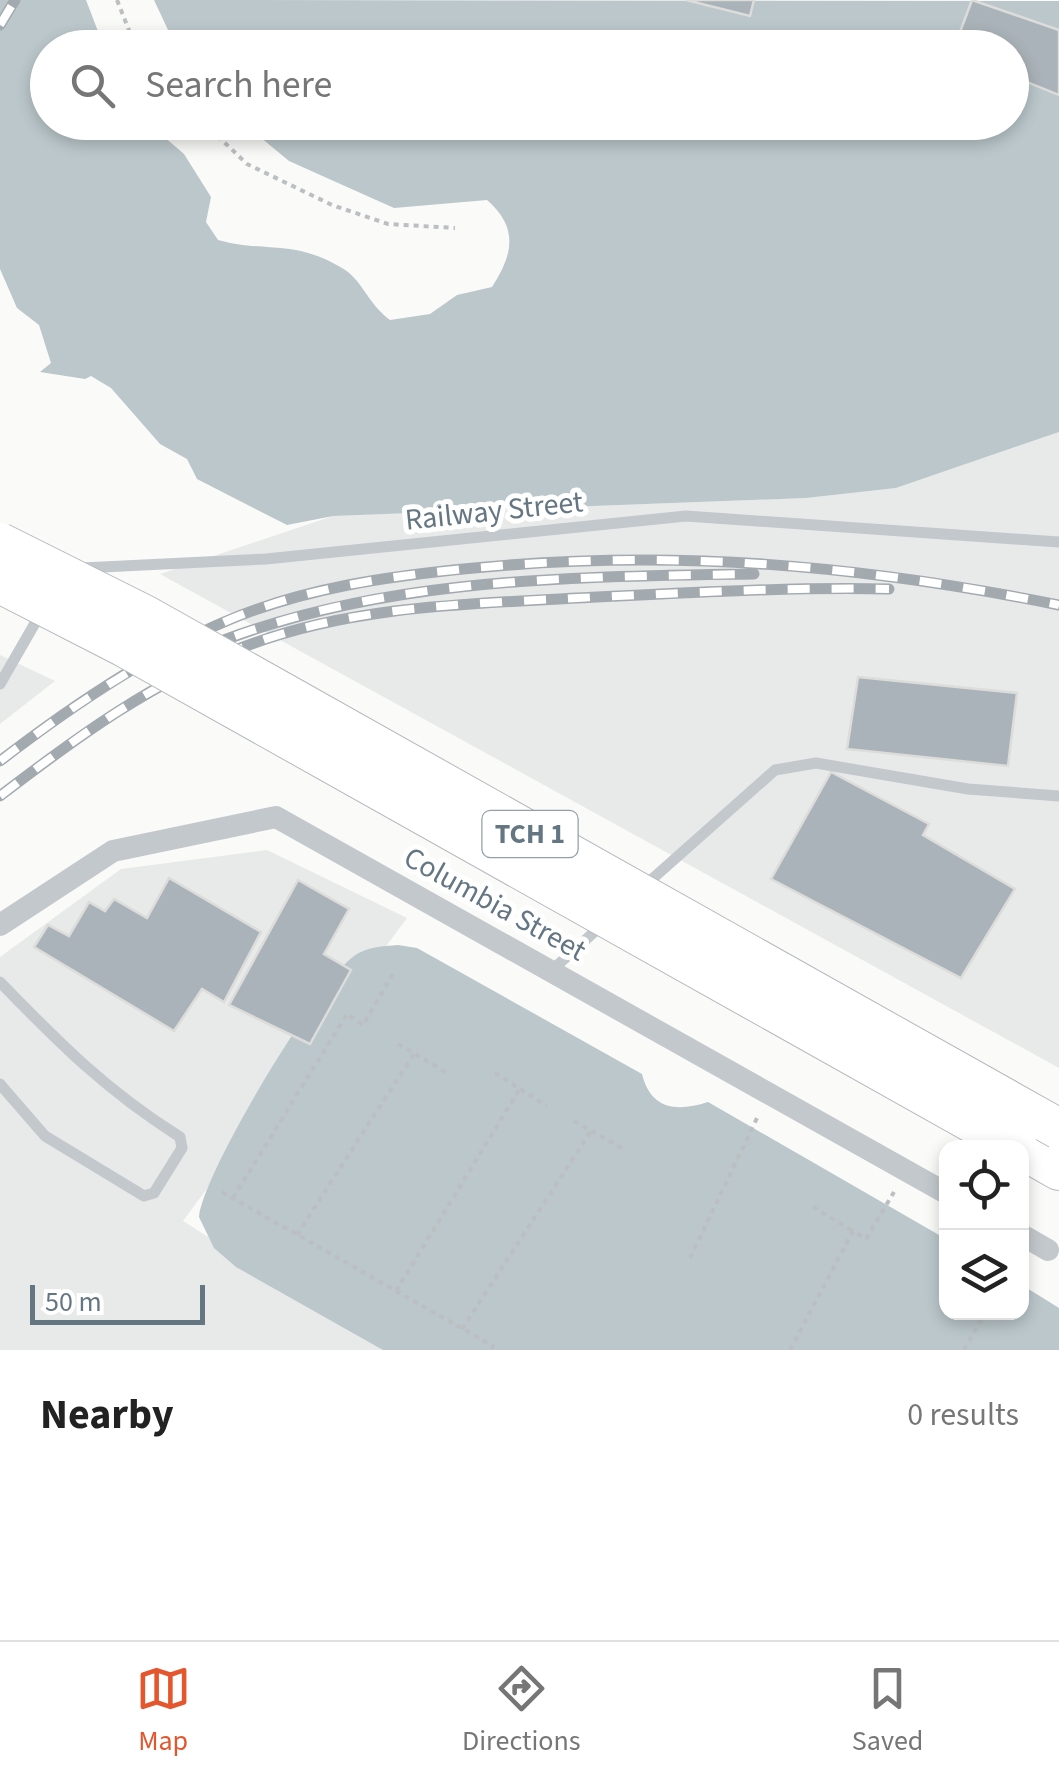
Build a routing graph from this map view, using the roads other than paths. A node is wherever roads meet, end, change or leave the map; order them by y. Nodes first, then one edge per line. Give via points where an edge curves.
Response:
1 (1059, 542) edge
2 (0, 543) edge
3 (0, 583) edge
4 (0, 684) edge
5 (1059, 796) edge
6 (0, 925) edge
7 (552, 970) junction
8 (0, 982) edge
9 (0, 1084) edge
10 (1059, 1128) edge
11 (1006, 1140) edge
12 (1029, 1153) edge
13 (1059, 1170) edge
14 (939, 1189) edge
15 (1029, 1239) edge
16 (1048, 1250) dead end

1 - 4 lane, Railway Street via 686,516 266,559 66,569
2 - 10 highway, TCH 1, bridge via 146,616
3 - 11 highway, TCH 1, bridge
5 - 7 lane via 968,790 816,763 775,770
6 - 7 street, Columbia Street via 112,851 276,817
7 - 14 street, Columbia Street
8 - 9 lane via 71,1056 121,1100 180,1137 182,1148 154,1193 144,1196 46,1136
12 - 13 highway, TCH 1
15 - 16 street

